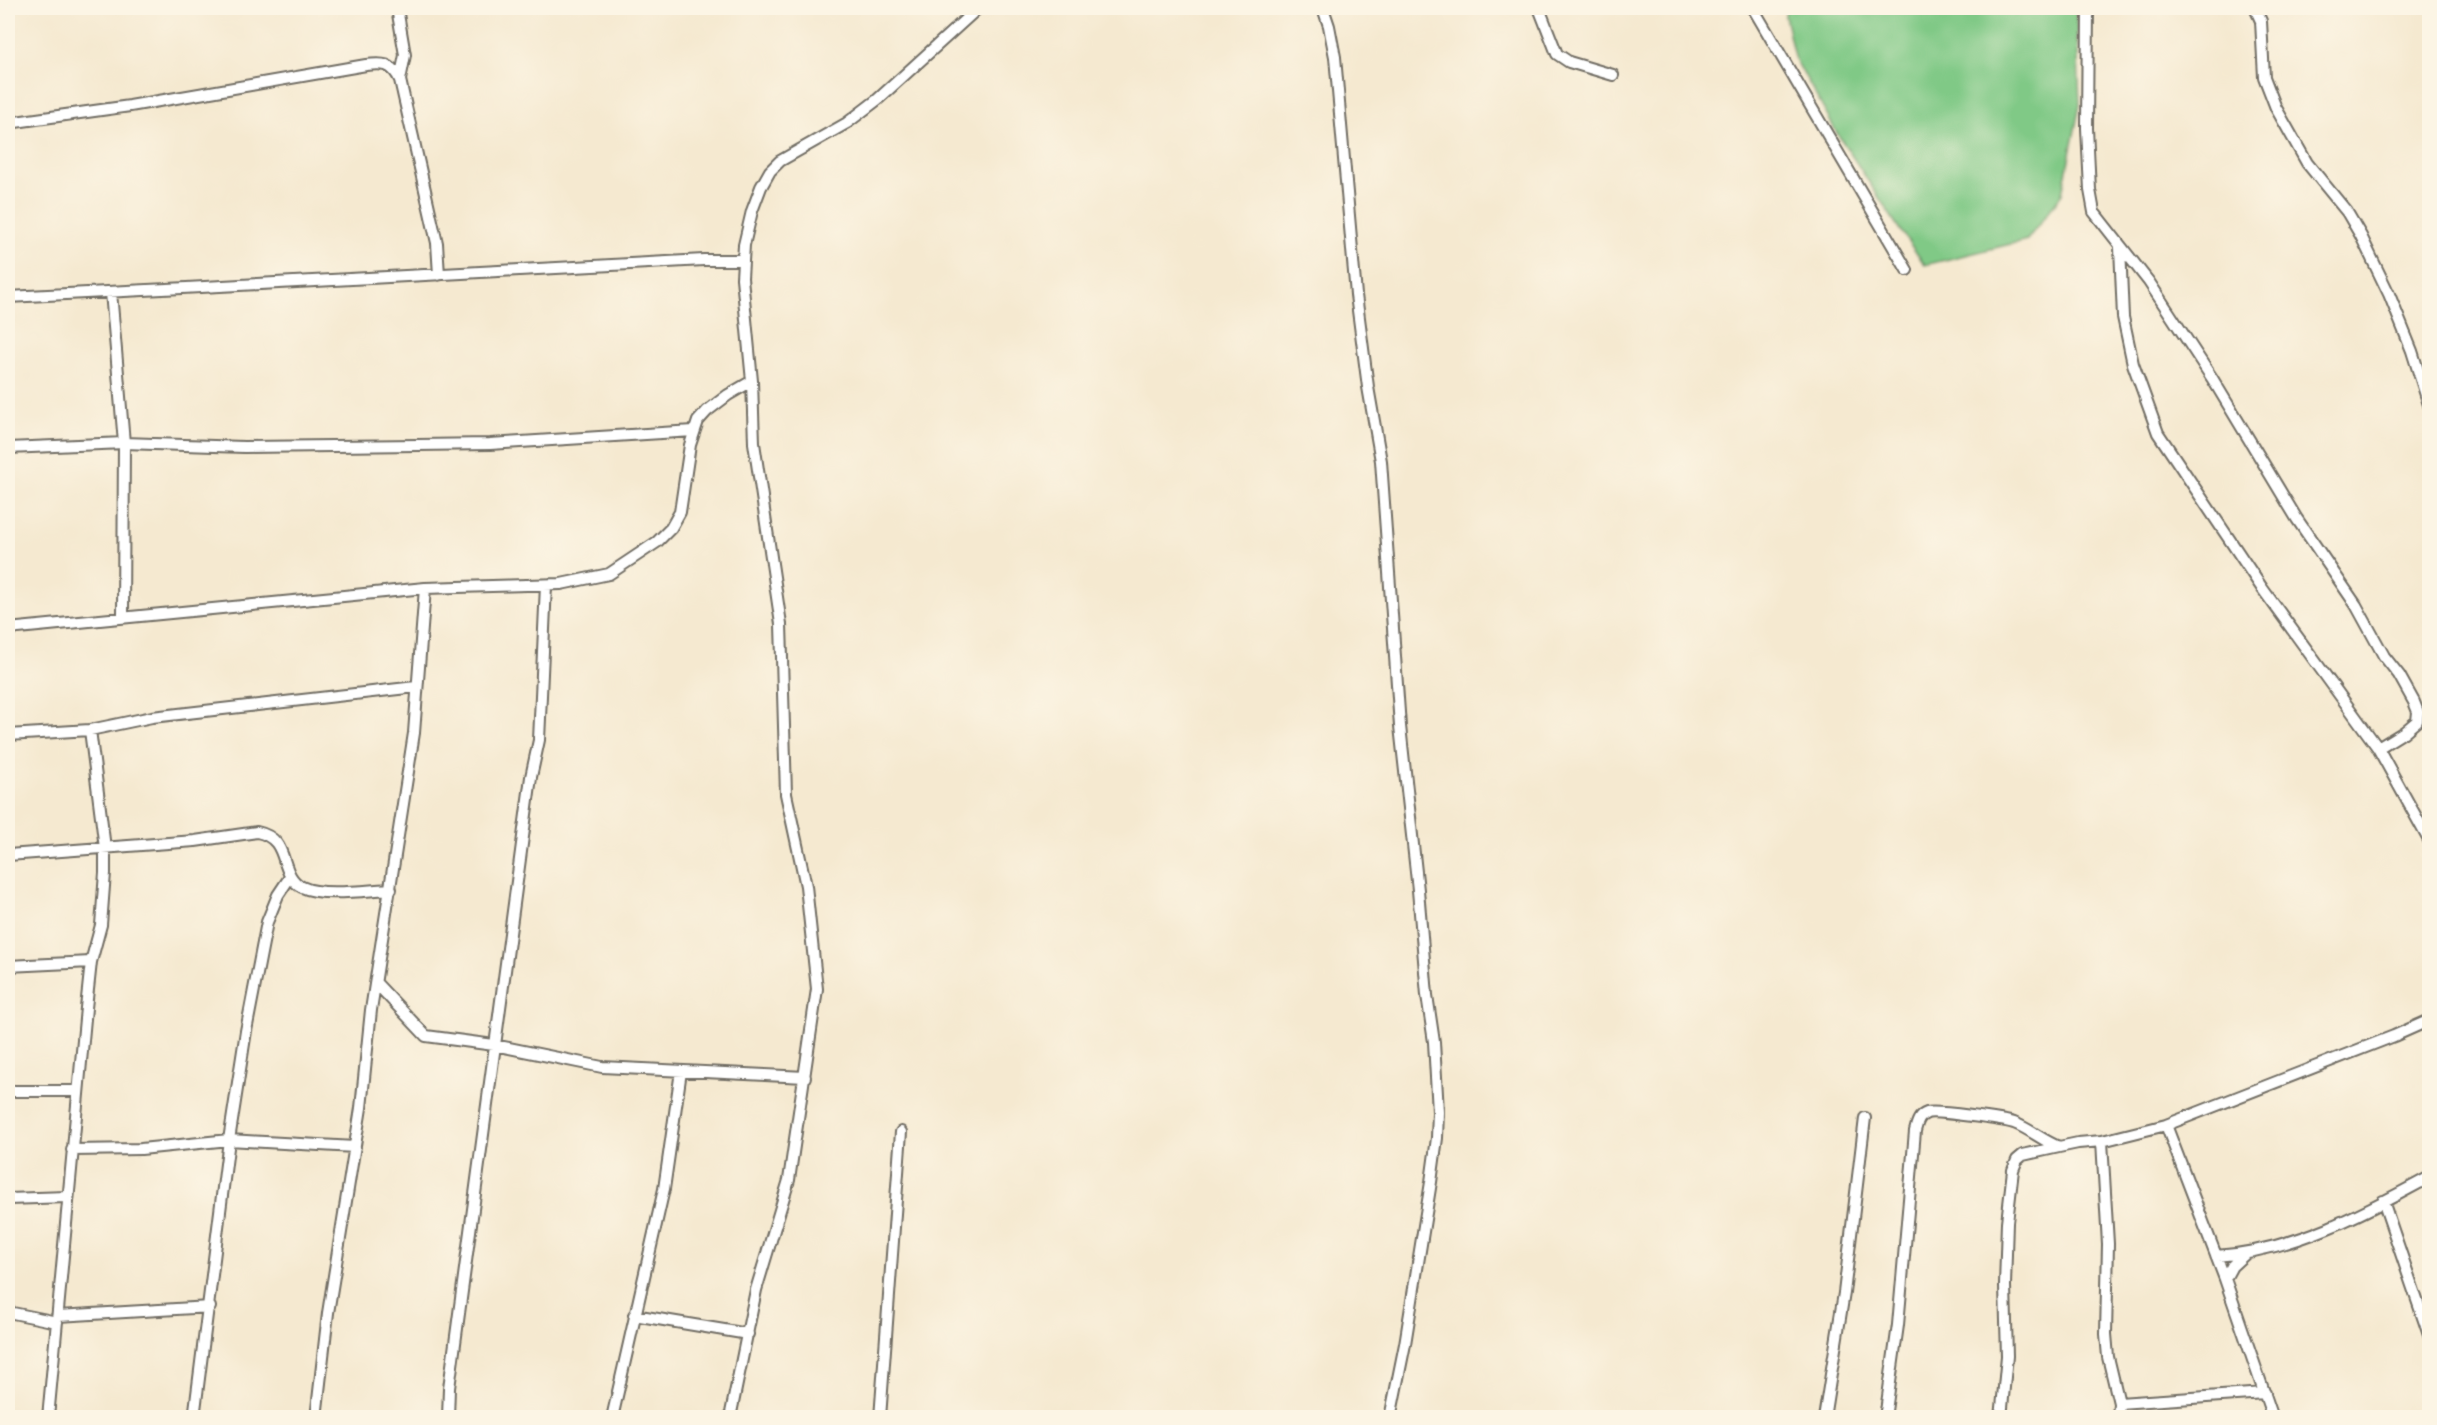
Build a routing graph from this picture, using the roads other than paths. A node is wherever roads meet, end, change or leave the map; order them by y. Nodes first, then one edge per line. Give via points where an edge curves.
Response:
1 (397, 8) edge
2 (978, 8) edge
3 (1323, 8) edge
4 (1539, 8) edge
5 (1753, 8) edge
6 (2088, 8) edge
7 (2255, 8) edge
8 (1613, 75) dead end
9 (400, 80) junction
10 (8, 123) edge
11 (2120, 247) junction
12 (742, 260) junction
13 (1906, 270) dead end
14 (439, 276) junction
15 (111, 292) junction
16 (8, 297) edge
17 (752, 381) junction
18 (2430, 408) edge
19 (693, 431) junction
20 (124, 443) junction
21 (8, 448) edge
22 (546, 585) junction
23 (425, 588) junction
24 (123, 617) junction
25 (8, 629) edge
26 (416, 687) junction
27 (90, 730) junction
28 (8, 735) edge
29 (2378, 748) junction
30 (2430, 842) edge
31 (105, 848) junction
32 (8, 855) edge
33 (290, 877) junction
34 (391, 889) junction
35 (91, 962) junction
36 (8, 966) edge
37 (376, 983) junction
38 (2430, 1020) edge
39 (494, 1045) junction
40 (681, 1071) junction
41 (805, 1077) junction
42 (8, 1091) edge
43 (78, 1091) junction
44 (1865, 1118) dead end
45 (2166, 1125) junction
46 (901, 1132) dead end
47 (229, 1140) junction
48 (2102, 1141) junction
49 (355, 1147) junction
50 (2059, 1147) junction
51 (72, 1150) junction
52 (2430, 1177) edge
53 (67, 1197) junction
54 (8, 1199) edge
55 (2383, 1201) junction
56 (2245, 1253) junction
57 (2216, 1256) junction
58 (2224, 1279) junction
59 (210, 1307) junction
60 (8, 1312) edge
61 (634, 1314) junction
62 (58, 1319) junction
63 (748, 1334) junction
64 (2430, 1338) edge
65 (2265, 1393) junction
66 (2119, 1403) junction
67 (48, 1418) edge
68 (194, 1418) edge
69 (316, 1418) edge
70 (448, 1418) edge
71 (612, 1418) edge
72 (730, 1418) edge
73 (880, 1418) edge
74 (1390, 1418) edge
75 (1824, 1418) edge
76 (1885, 1418) edge
77 (2001, 1418) edge
78 (2118, 1418) edge
79 (2273, 1418) edge

1 - 9 street via 405,54
2 - 12 street via 862,111 770,171 752,212
3 - 74 street via 1335,57 1356,295 1381,461 1401,726 1438,1112 1429,1193
4 - 8 street via 1557,54 1569,62
5 - 13 street
6 - 11 street via 2090,190 2094,213
7 - 18 street via 2260,21 2264,77 2276,108 2307,163 2348,212 2361,236 2412,351
9 - 10 street via 393,68 377,64
9 - 14 street via 437,243
11 - 29 street via 2125,326 2133,364 2158,433 2262,588
11 - 29 street via 2149,282 2212,378 2414,702 2417,721
12 - 14 street
12 - 17 street
14 - 15 street
15 - 16 street
15 - 20 street
17 - 19 street via 707,411
17 - 41 street via 754,443 782,624 786,794 806,886 818,989
19 - 20 street via 418,446
19 - 22 street via 680,512 664,535 609,574
20 - 21 street
20 - 24 street
22 - 23 street
22 - 39 street via 540,740 531,777
23 - 24 street
23 - 26 street
24 - 25 street
26 - 27 street via 152,717
26 - 34 street via 414,733
27 - 28 street
27 - 31 street
29 - 30 street
31 - 32 street
31 - 33 street via 264,833 277,842
31 - 35 street via 103,904
33 - 34 street via 313,891
33 - 47 street via 278,895 262,939
34 - 37 street
35 - 36 street
35 - 43 street
37 - 39 street via 426,1036
37 - 49 street
38 - 45 street
39 - 40 street via 602,1067
39 - 70 street
40 - 41 street
40 - 61 street via 664,1189
41 - 63 street via 789,1180 764,1258
42 - 43 street
43 - 51 street
44 - 75 street
45 - 48 street
45 - 57 street
46 - 73 street
47 - 49 street
47 - 51 street via 141,1149
47 - 59 street
48 - 50 street
48 - 66 street via 2108,1244 2106,1334
49 - 69 street
50 - 76 street via 2013,1123 1932,1111 1919,1119
50 - 77 street via 2023,1155 2013,1170 2007,1222 2007,1356
51 - 53 street
52 - 55 street
53 - 54 street
53 - 62 street
55 - 56 street via 2325,1230
55 - 64 street
56 - 57 street
56 - 58 street
57 - 58 street
58 - 65 street
59 - 62 street
59 - 68 street
60 - 62 street
61 - 63 street
61 - 71 street
62 - 67 street
63 - 72 street
65 - 66 street
65 - 79 street
66 - 78 street

